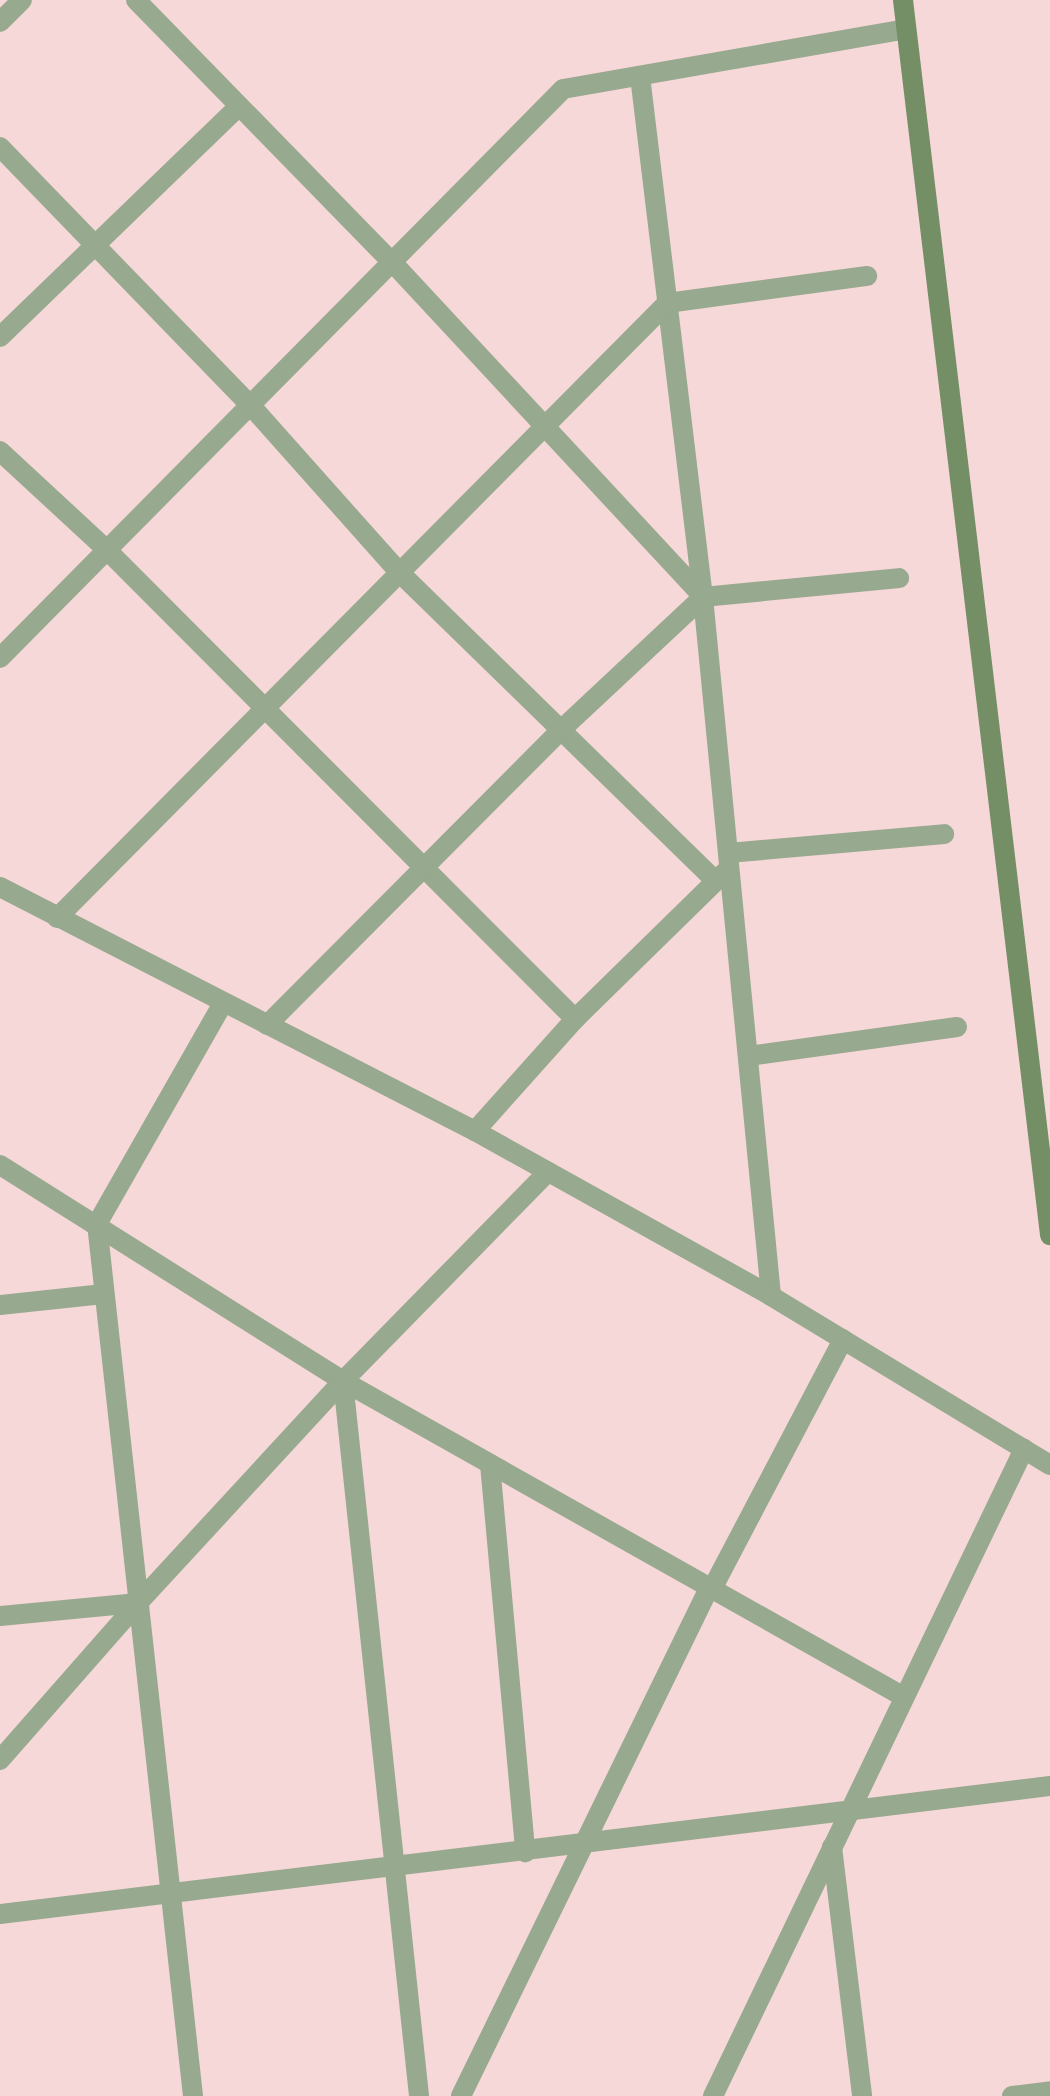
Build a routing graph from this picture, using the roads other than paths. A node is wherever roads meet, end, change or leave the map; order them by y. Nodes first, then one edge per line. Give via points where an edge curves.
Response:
1 (22, 0) edge
2 (136, 0) edge
3 (903, 0) edge
4 (0, 22) edge
5 (906, 29) junction
6 (640, 76) junction
7 (239, 106) junction
8 (0, 147) edge
9 (97, 242) junction
10 (393, 263) junction
11 (867, 276) dead end
12 (667, 303) junction
13 (0, 337) edge
14 (252, 407) junction
15 (548, 427) junction
16 (0, 451) edge
17 (109, 552) junction
18 (398, 571) junction
19 (899, 578) dead end
20 (703, 597) junction
21 (0, 658) edge
22 (263, 711) junction
23 (562, 729) junction
24 (944, 834) dead end
25 (423, 866) junction
26 (724, 867) junction
27 (0, 887) edge
28 (57, 918) junction
29 (223, 1003) junction
30 (575, 1019) junction
31 (267, 1025) junction
32 (957, 1027) dead end
33 (748, 1056) junction
34 (475, 1131) junction
35 (0, 1165) edge
36 (548, 1172) junction
37 (97, 1224) junction
38 (1050, 1235) edge
39 (103, 1294) junction
40 (771, 1296) junction
41 (0, 1305) edge
42 (843, 1339) junction
43 (343, 1381) junction
44 (1024, 1449) junction
45 (490, 1464) junction
46 (1050, 1465) edge
47 (711, 1588) junction
48 (138, 1603) junction
49 (0, 1616) edge
50 (904, 1697) junction
51 (0, 1760) edge
52 (1050, 1786) edge
53 (850, 1810) junction
54 (582, 1847) junction
55 (832, 1847) junction
56 (525, 1852) junction
57 (393, 1867) junction
58 (171, 1892) junction
59 (0, 1914) edge
60 (1050, 2091) edge
61 (193, 2096) edge
62 (419, 2096) edge
63 (461, 2096) edge
64 (713, 2096) edge
65 (862, 2096) edge
66 (1012, 2096) edge

1 - 4 street
2 - 7 street
3 - 5 street
5 - 6 street
5 - 38 street
6 - 10 street via 563,89
6 - 12 street
7 - 9 street
7 - 10 street
8 - 9 street
9 - 13 street
9 - 14 street
10 - 14 street
10 - 15 street
11 - 12 street
12 - 15 street
12 - 20 street
14 - 17 street
14 - 18 street
15 - 18 street
15 - 20 street
16 - 17 street
17 - 21 street
17 - 22 street
18 - 22 street
18 - 23 street
19 - 20 street
20 - 23 street
20 - 26 street
22 - 25 street
22 - 28 street
23 - 25 street
23 - 26 street
24 - 26 street
25 - 30 street
25 - 31 street
26 - 30 street
26 - 33 street
27 - 28 street
28 - 29 street
29 - 31 street
29 - 37 street
30 - 34 street
31 - 34 street
32 - 33 street
33 - 40 street
34 - 36 street
35 - 37 street
36 - 40 street
36 - 43 street
37 - 39 street
37 - 43 street
39 - 41 street
39 - 48 street
40 - 42 street
42 - 44 street
42 - 47 street
43 - 45 street
43 - 48 street
43 - 57 street
44 - 46 street
44 - 50 street
45 - 47 street
45 - 56 street
47 - 50 street
47 - 54 street
48 - 49 street
48 - 51 street
48 - 58 street
50 - 53 street
52 - 53 street
53 - 54 street
53 - 55 street
54 - 56 street
54 - 63 street
55 - 64 street
55 - 65 street
56 - 57 street
57 - 58 street
57 - 62 street
58 - 59 street
58 - 61 street
60 - 66 street

